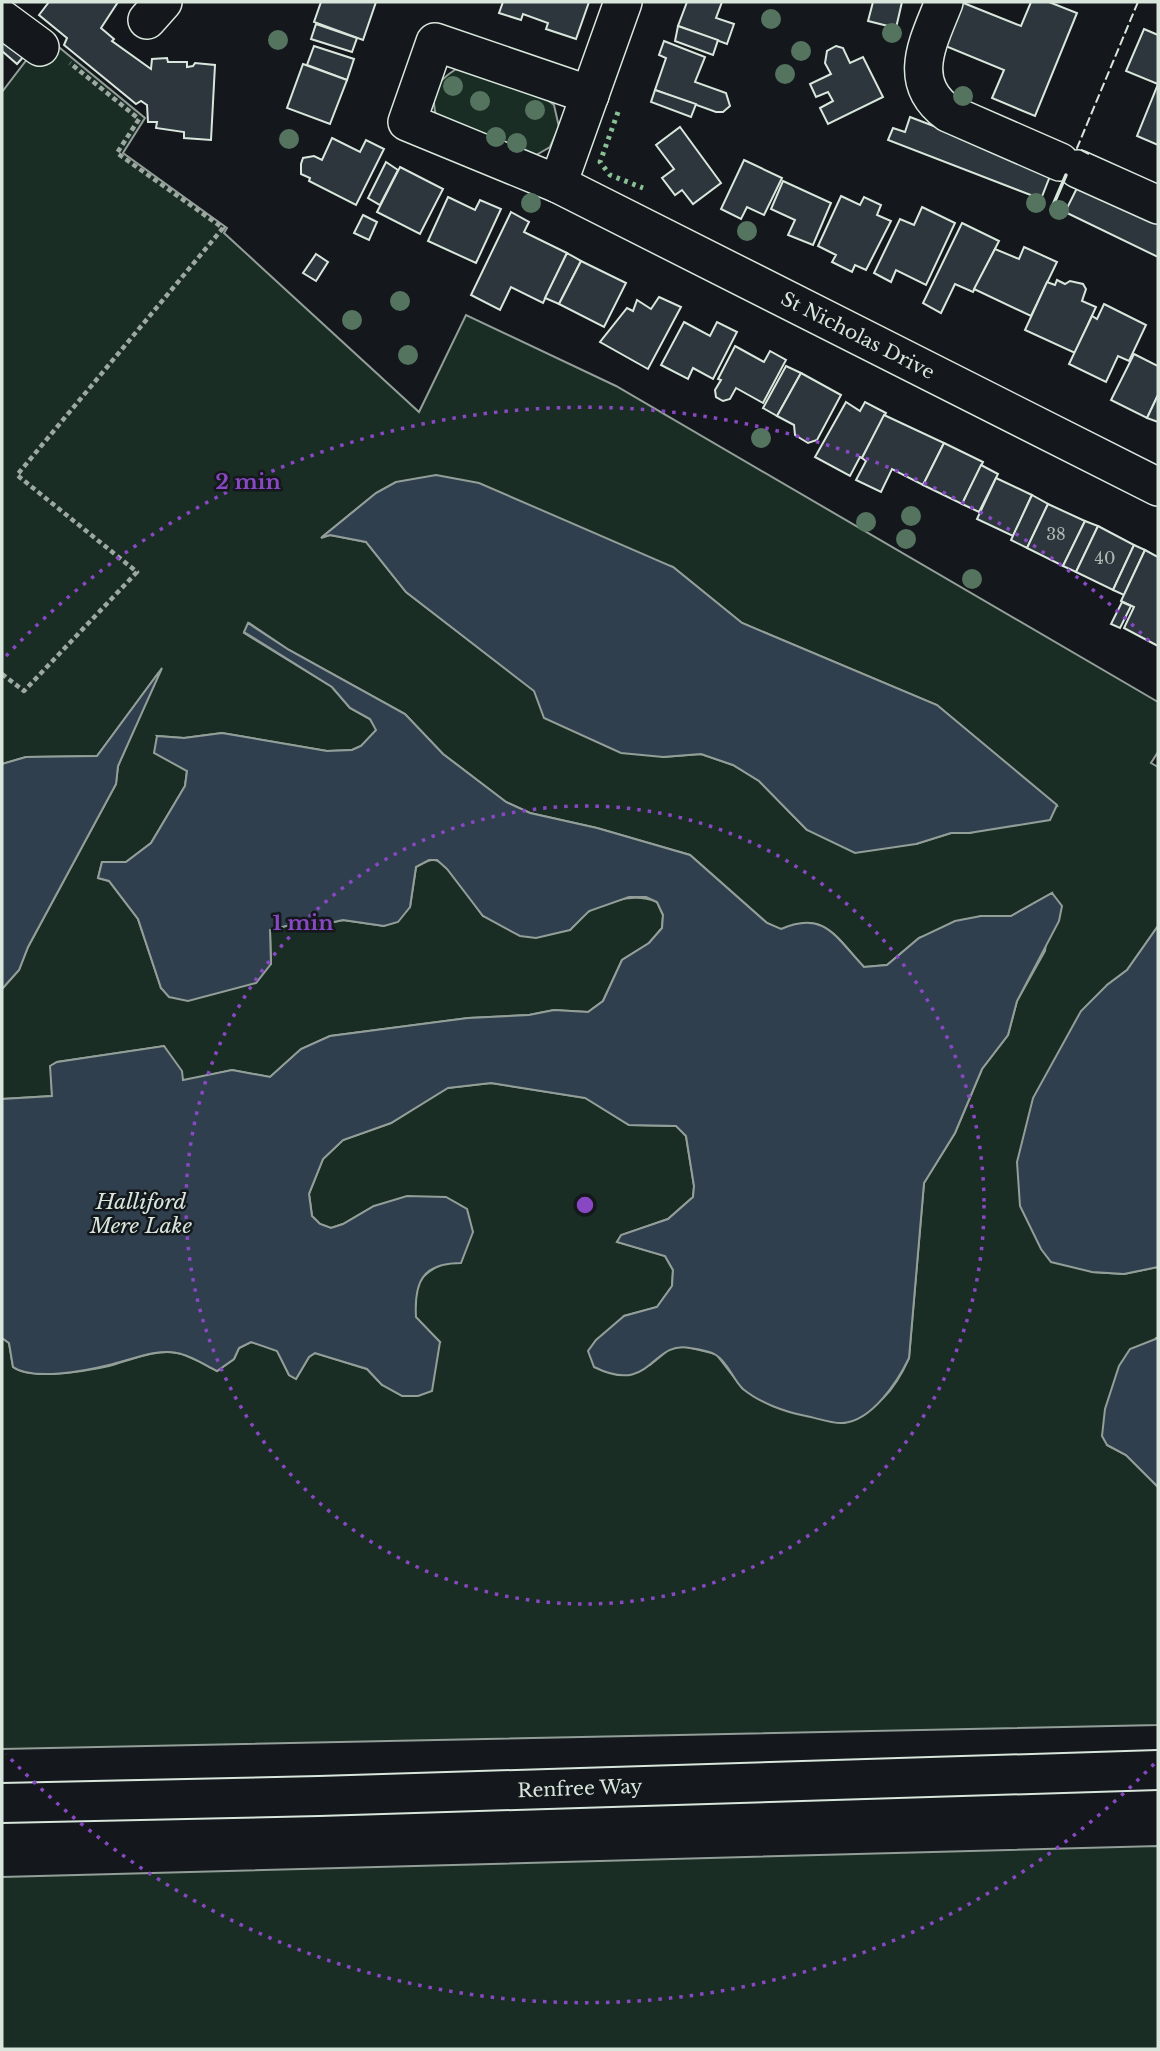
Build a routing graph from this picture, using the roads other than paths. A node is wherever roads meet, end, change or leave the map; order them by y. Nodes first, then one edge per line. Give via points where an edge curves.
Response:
1 (623, 2) edge
2 (944, 2) edge
3 (2, 19) edge
4 (40, 47) road end
5 (590, 95) junction
6 (558, 184) junction
7 (1158, 205) edge
8 (1158, 487) edge
9 (1158, 1770) edge
10 (2, 1802) edge

1 - 5 street
2 - 7 street via 923,55 923,70 935,103 948,113
3 - 4 street
5 - 6 street
5 - 6 street, St Nicholas Drive via 435,42 407,122
6 - 8 street, St Nicholas Drive
9 - 10 main road, Renfree Way

